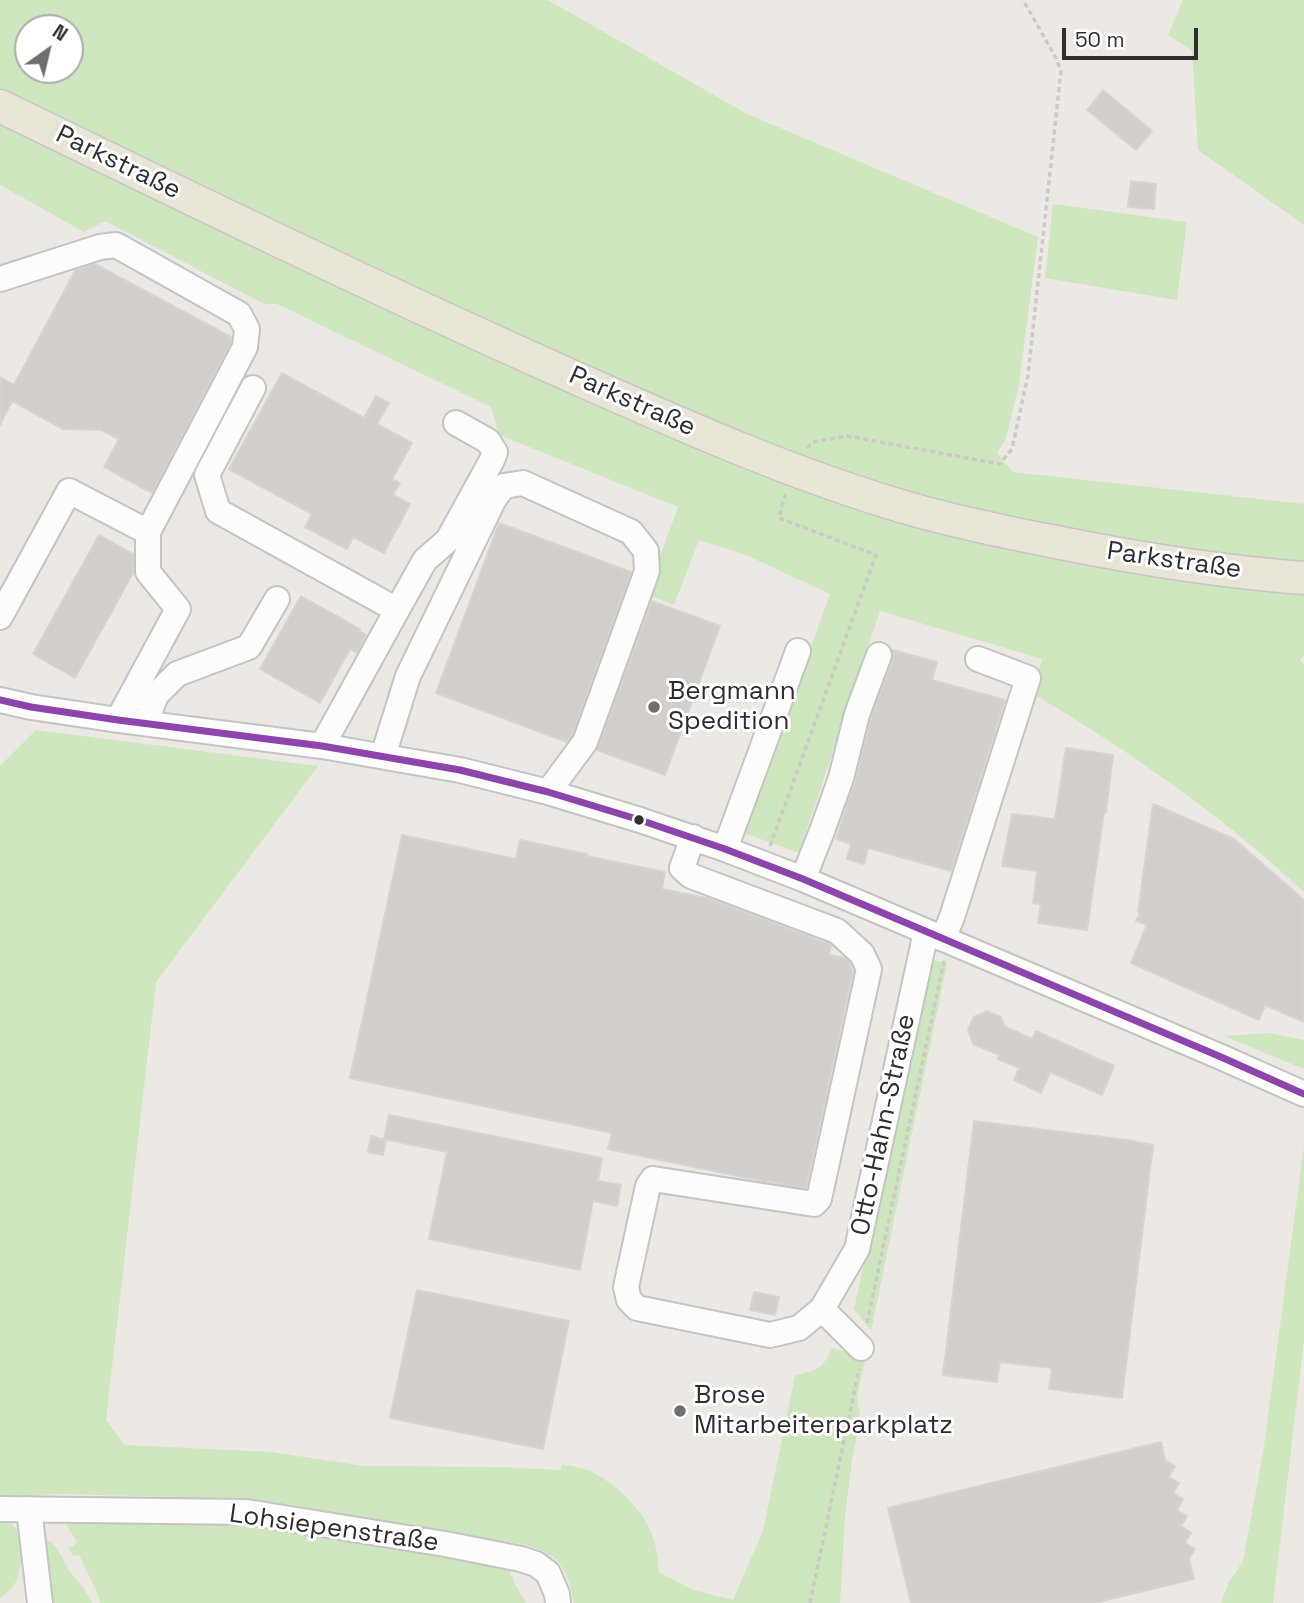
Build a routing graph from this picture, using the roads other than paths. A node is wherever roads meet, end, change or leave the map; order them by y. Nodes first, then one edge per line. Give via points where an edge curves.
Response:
1 (0, 106) edge
2 (0, 279) edge
3 (253, 388) dead end
4 (456, 423) dead end
5 (148, 532) junction
6 (1304, 578) edge
7 (277, 599) dead end
8 (397, 610) junction
9 (0, 617) edge
10 (798, 651) dead end
11 (879, 655) dead end
12 (978, 659) dead end
13 (0, 701) edge
14 (118, 720) junction
15 (146, 722) junction
16 (322, 746) junction
17 (383, 756) junction
18 (548, 792) junction
19 (693, 837) junction
20 (725, 849) junction
21 (803, 879) junction
22 (939, 938) junction
23 (1304, 1094) edge
24 (822, 1309) junction
25 (861, 1348) road end
26 (0, 1509) edge
27 (29, 1509) junction
28 (40, 1603) edge
29 (558, 1603) edge

1 - 6 main road, Parkstraße via 504,346 793,470 904,507 1011,533 1198,567
2 - 5 street via 117,245 239,314 247,329 245,347
3 - 8 street via 207,475 218,511
4 - 8 street via 488,441 495,452 448,540 425,560
5 - 9 street via 69,491
5 - 14 street via 148,572 178,609
7 - 15 street via 249,647 177,674 156,695
8 - 16 street
10 - 20 street
11 - 21 street via 857,714 841,779
12 - 22 street, Otto-Hahn-Straße via 1028,678 952,916
13 - 14 street
14 - 15 street
15 - 16 street
16 - 17 street
17 - 18 street
17 - 18 street via 408,676 494,499 505,486 523,483 631,532 646,551 647,572 584,742
18 - 19 street
19 - 20 street
19 - 24 street via 682,868 691,877 837,931 862,954 869,969 819,1199 814,1204 653,1180 626,1287 629,1300 637,1308 770,1335 799,1328
20 - 21 street
21 - 22 street
22 - 23 street
22 - 24 street, Otto-Hahn-Straße via 858,1249
24 - 25 street
26 - 27 street, Lohsiepenstraße
27 - 28 street
27 - 29 street, Lohsiepenstraße via 247,1512 445,1544 536,1564 548,1573

